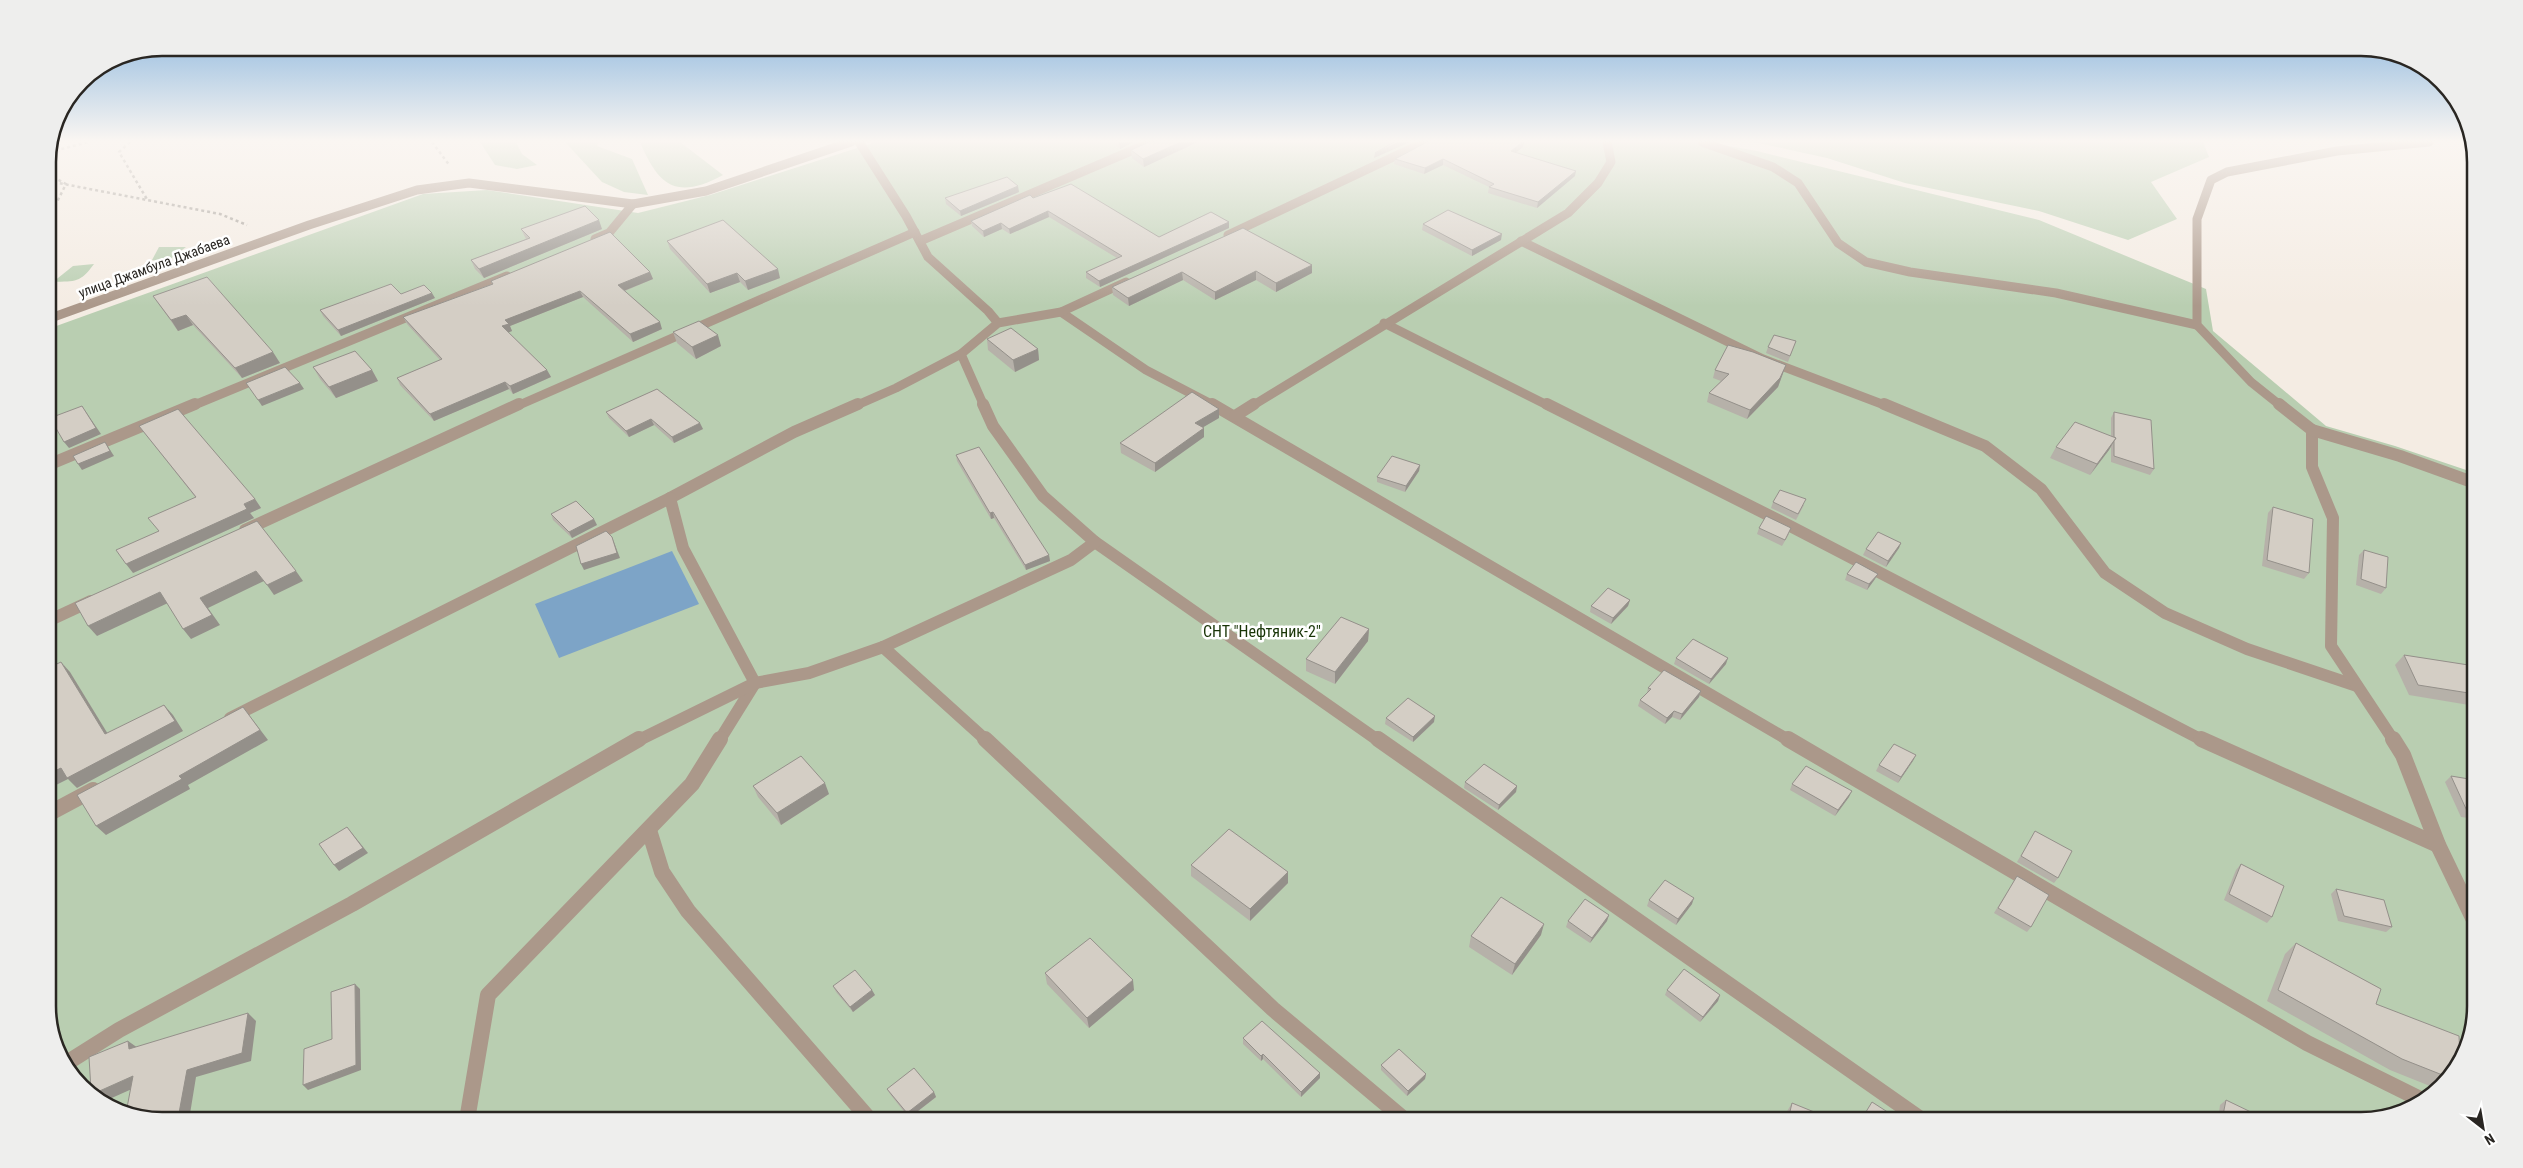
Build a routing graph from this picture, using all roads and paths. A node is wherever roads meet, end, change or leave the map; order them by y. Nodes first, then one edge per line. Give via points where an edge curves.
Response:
1 (126, 197) edge
2 (145, 197) edge
3 (398, 197) edge
4 (574, 197) edge
5 (675, 197) edge
6 (893, 197) edge
7 (1016, 197) edge
8 (1310, 197) edge
9 (1584, 197) edge
10 (1807, 197) edge
11 (2204, 197) edge
12 (148, 201) junction
13 (632, 204) junction
14 (917, 236) junction
15 (274, 238) junction
16 (1222, 238) edge
17 (1521, 241) junction
18 (582, 244) edge
19 (518, 271) edge
20 (1132, 279) edge
21 (1061, 312) junction
22 (56, 316) edge
23 (998, 323) junction
24 (1384, 323) junction
25 (2197, 325) junction
26 (961, 354) junction
27 (1235, 416) junction
28 (2312, 430) junction
29 (56, 462) edge
30 (2467, 480) edge
31 (670, 498) junction
32 (237, 534) edge
33 (1095, 542) junction
34 (102, 596) edge
35 (56, 617) edge
36 (883, 647) junction
37 (755, 683) junction
38 (2357, 686) junction
39 (221, 722) edge
40 (108, 782) edge
41 (56, 810) edge
42 (649, 830) junction
43 (2438, 845) junction
44 (2467, 904) edge
45 (71, 1060) edge
46 (2415, 1097) edge
47 (468, 1112) edge
48 (863, 1112) edge
49 (1395, 1112) edge
50 (1911, 1112) edge

1 - 12 path
2 - 12 path
3 - 15 street, улица Джамбула Джабаева
4 - 13 street, улица Джамбула Джабаева
5 - 13 street, улица Джамбула Джабаева
6 - 14 street
7 - 14 street
8 - 16 street
9 - 17 street via 1568,213
10 - 25 street via 1838,242 1866,262 1910,272 2056,293
11 - 25 street via 2197,219
12 - 15 path via 220,214
13 - 18 street via 609,233
14 - 23 street via 928,257
14 - 32 street via 553,389
15 - 22 street, улица Джамбула Джабаева
17 - 24 street
17 - 38 street via 1763,359 1985,446 2041,489 2104,573 2165,612 2248,649
19 - 29 street
20 - 21 street
21 - 23 street
21 - 27 street via 1146,370
23 - 26 street
24 - 27 street
24 - 43 street via 1792,528 2212,745
25 - 28 street via 2251,382
26 - 31 street via 896,388 794,432
26 - 33 street via 993,426 1044,496
27 - 46 street via 2308,1043
28 - 30 street
28 - 38 street via 2312,467 2333,518 2331,646
31 - 37 street via 683,548
31 - 39 street
33 - 36 street via 1071,560
33 - 50 street
34 - 35 street
36 - 37 street via 809,673
36 - 49 street via 1273,1009
37 - 42 street via 692,784
37 - 45 street via 634,742 352,904 119,1030
38 - 43 street via 2403,755
40 - 41 street
42 - 47 street via 488,995
42 - 48 street via 662,872 688,911
43 - 44 street

